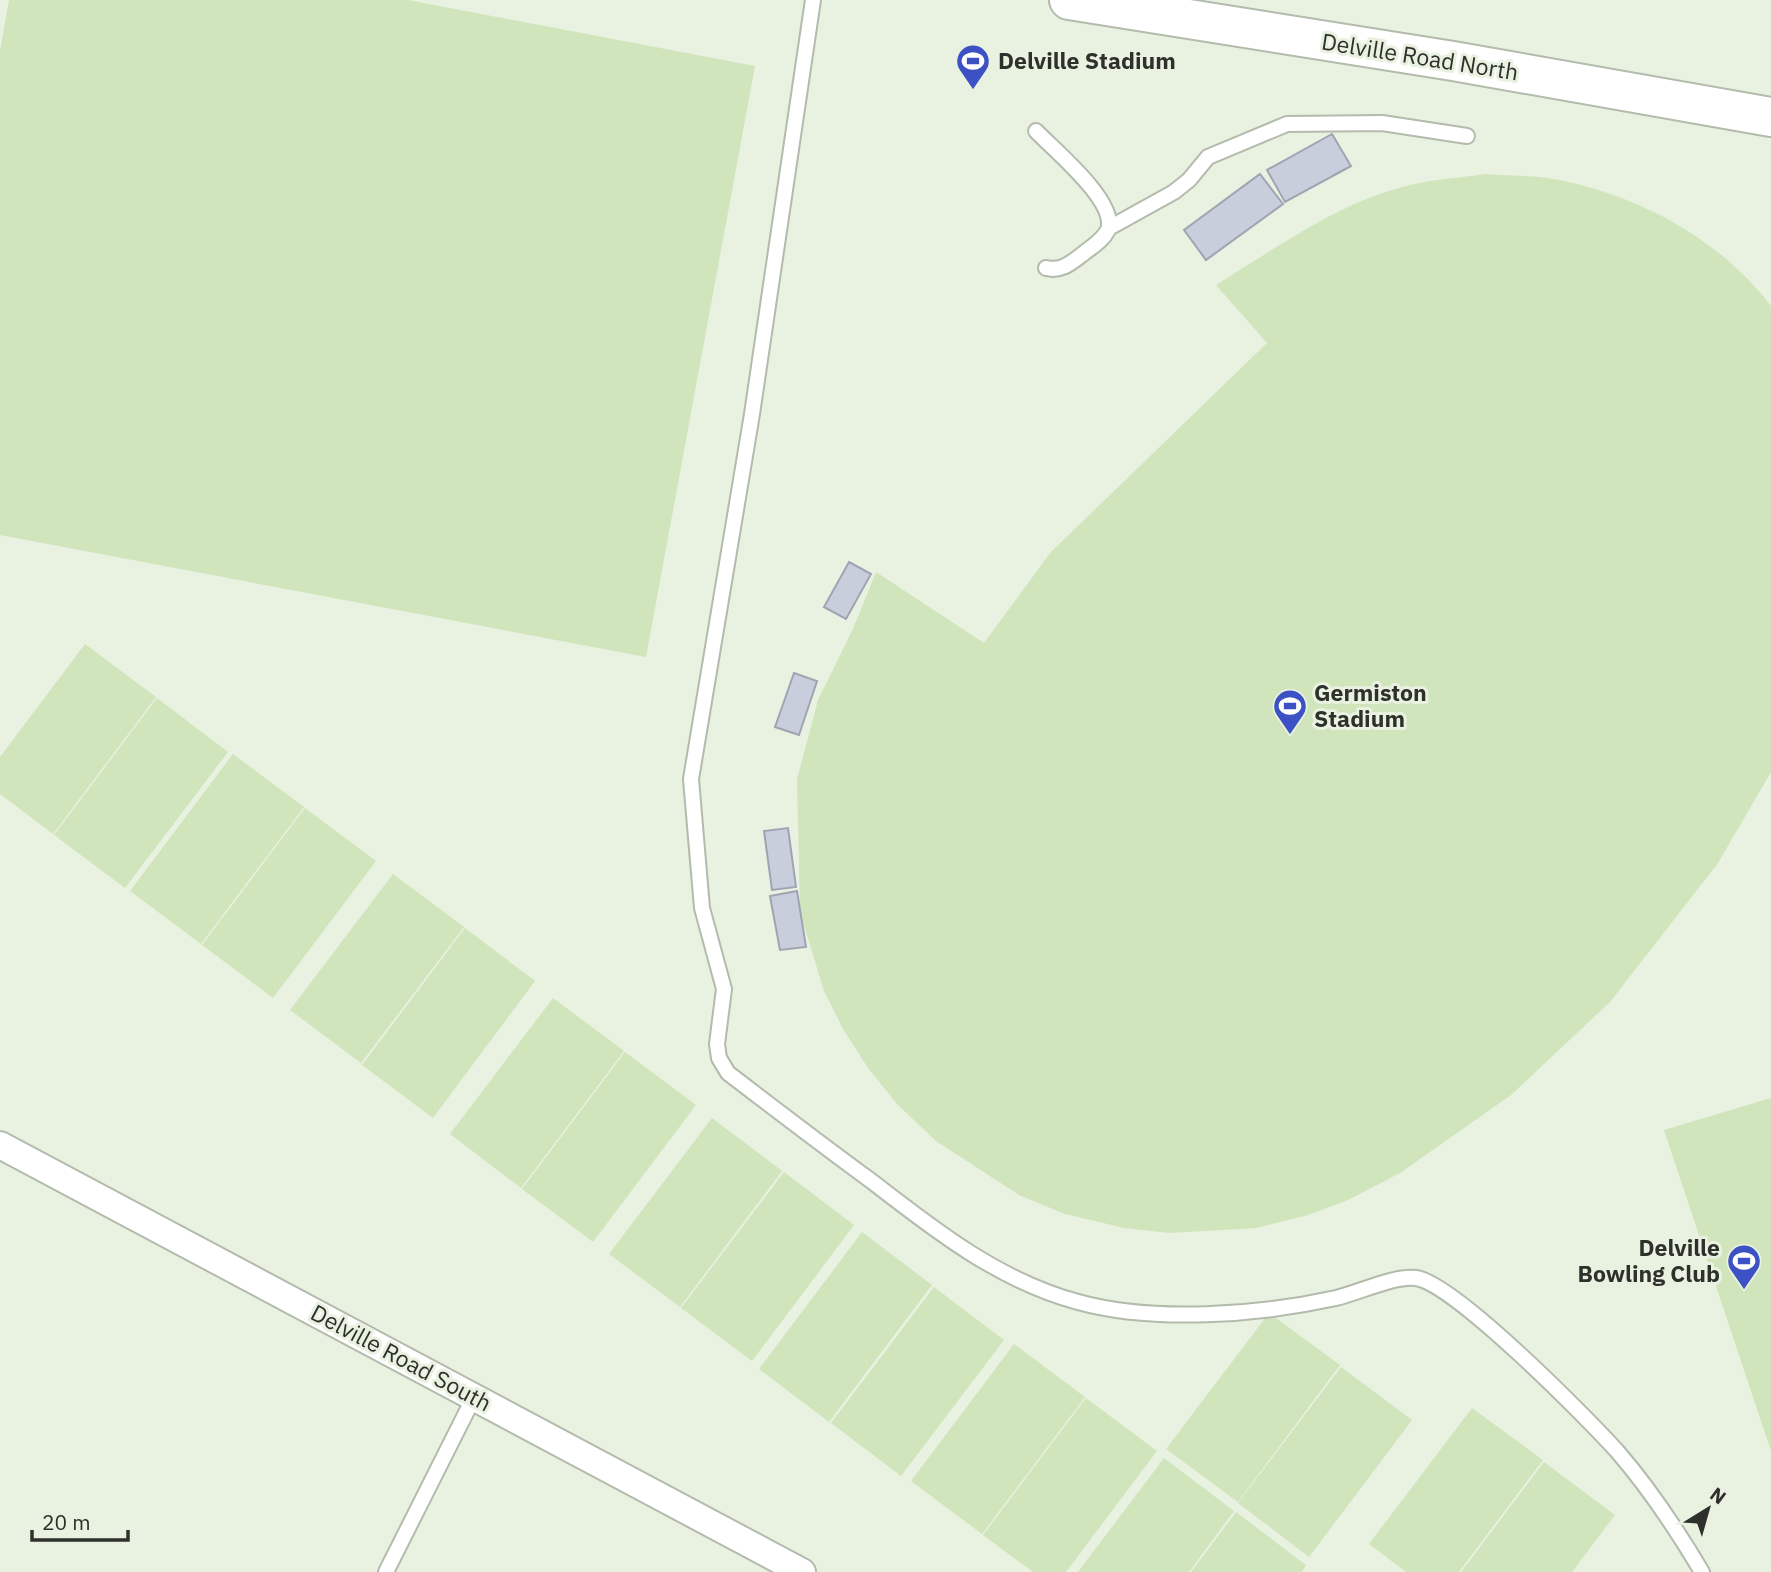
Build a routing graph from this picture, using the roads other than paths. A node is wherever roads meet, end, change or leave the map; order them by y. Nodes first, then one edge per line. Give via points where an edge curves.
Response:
1 (813, 0) edge
2 (1069, 0) edge
3 (1771, 117) edge
4 (1036, 131) dead end
5 (1467, 136) dead end
6 (1109, 228) junction
7 (1046, 268) dead end
8 (0, 1145) edge
9 (474, 1397) junction
10 (386, 1572) edge
11 (802, 1572) edge
12 (1702, 1572) edge

1 - 12 lane via 752,414 691,779 702,908 724,989 719,1058 728,1073 937,1232 1024,1284 1078,1303 1140,1314 1190,1316 1335,1298 1416,1278 1438,1287 1475,1313 1617,1451 1674,1526
2 - 3 main road, Delville Road North
4 - 6 lane via 1100,198 1108,212
5 - 6 lane via 1382,123 1287,124 1208,157 1174,192
6 - 7 lane via 1101,240 1064,268
8 - 9 street, Delville Road South
9 - 10 lane
9 - 11 street, Delville Road South

